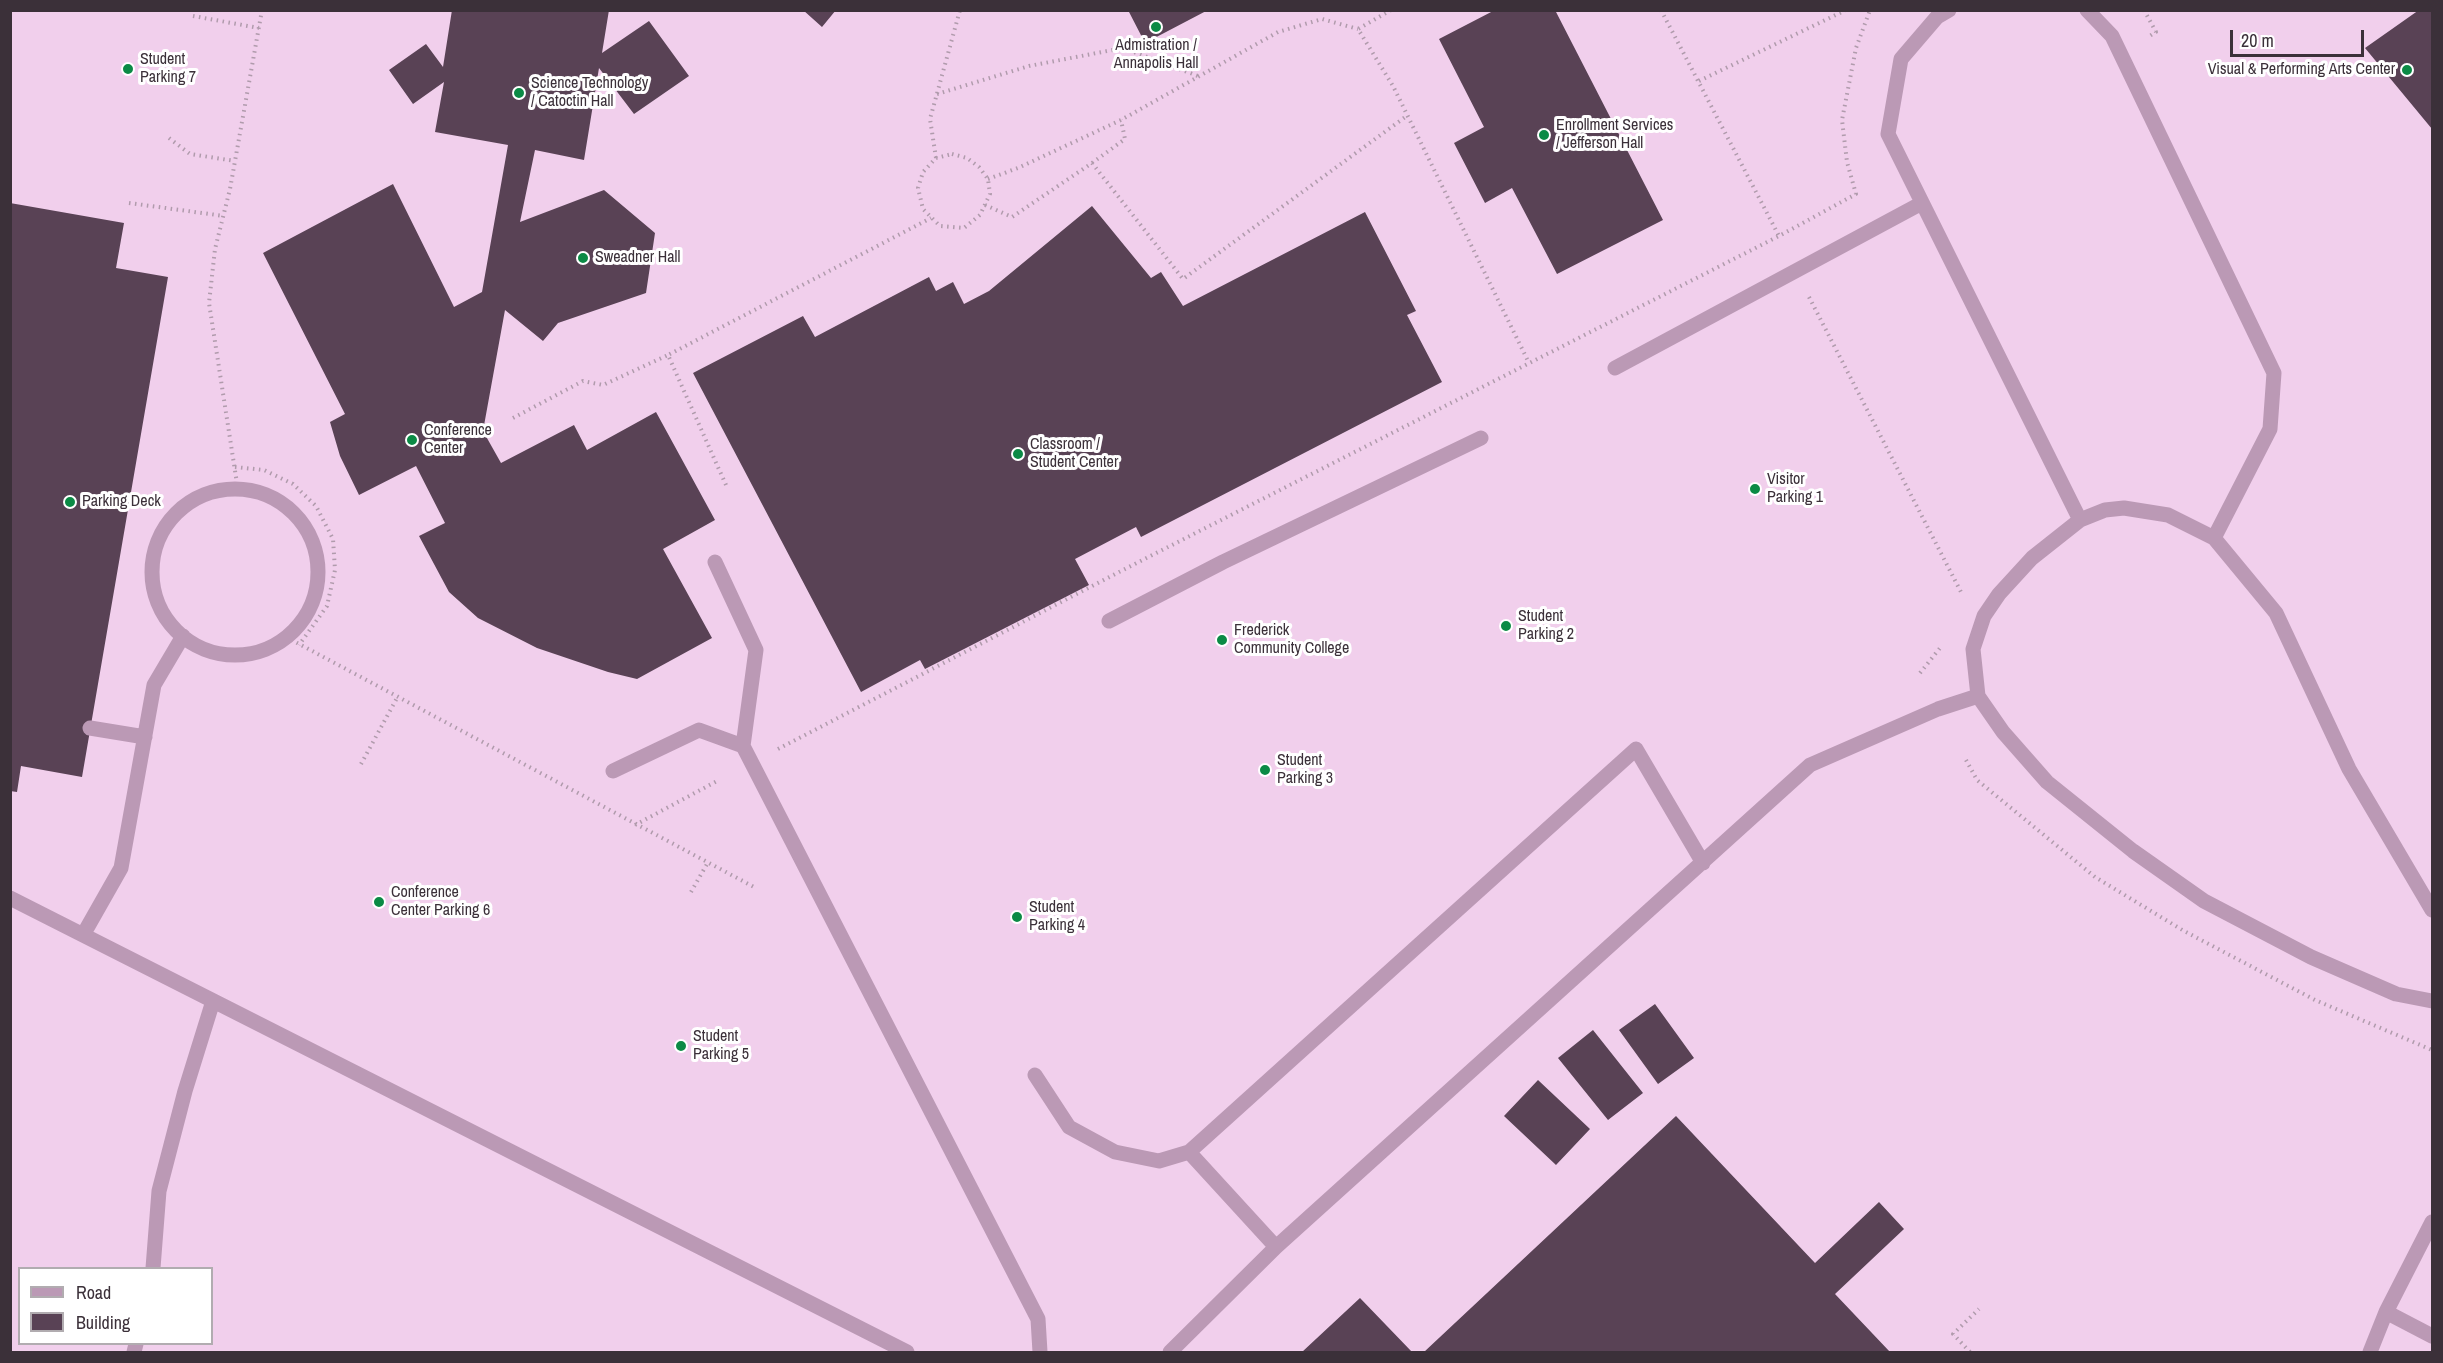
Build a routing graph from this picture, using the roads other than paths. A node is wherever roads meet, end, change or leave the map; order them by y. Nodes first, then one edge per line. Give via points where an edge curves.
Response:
1 (1949, 10) edge
2 (2087, 10) edge
3 (1922, 203) junction
4 (1615, 368) dead end
5 (1481, 438) dead end
6 (2080, 520) junction
7 (2214, 538) junction
8 (715, 562) dead end
9 (1109, 621) dead end
10 (183, 636) junction
11 (1978, 696) junction
12 (90, 728) dead end
13 (145, 737) junction
14 (743, 746) junction
15 (614, 771) dead end
16 (1703, 863) junction
17 (10, 898) edge
18 (2433, 910) edge
19 (83, 935) junction
20 (213, 1001) junction
21 (2433, 1001) edge
22 (1035, 1075) dead end
23 (1189, 1152) junction
24 (2433, 1222) edge
25 (1276, 1247) junction
26 (153, 1267) edge
27 (2386, 1312) junction
28 (2433, 1336) edge
29 (907, 1353) edge
30 (1040, 1353) edge
31 (1170, 1353) edge
32 (2370, 1353) edge

1 - 3 lane via 1937,16 1901,59 1888,134
2 - 7 lane via 2112,36 2274,373 2270,429
3 - 4 lane
3 - 6 lane
5 - 9 lane
6 - 7 lane via 2104,510 2124,508 2168,515
6 - 11 lane via 2032,558 1984,616 1973,649
7 - 18 lane via 2276,613 2349,769
8 - 14 lane via 756,650
10 - 10 lane via 170,624 155,599 151,570 157,542 171,517 194,499 221,489 250,490 278,500 300,519 314,545 318,574 313,602 292,641 248,655 219,654 192,644
10 - 13 lane via 154,685
11 - 16 lane via 1938,709 1810,765
11 - 21 lane via 2003,732 2047,782 2133,851 2204,901 2311,957 2396,994
12 - 13 lane
13 - 19 lane via 121,868
14 - 15 lane via 699,730
14 - 30 lane via 1038,1318
16 - 23 lane via 1636,749
16 - 25 lane
17 - 19 lane
19 - 20 lane
20 - 26 lane via 159,1191
20 - 29 lane
22 - 23 lane via 1069,1127 1115,1152 1159,1161
23 - 25 lane
24 - 27 lane
25 - 31 lane
27 - 28 lane
27 - 32 lane

